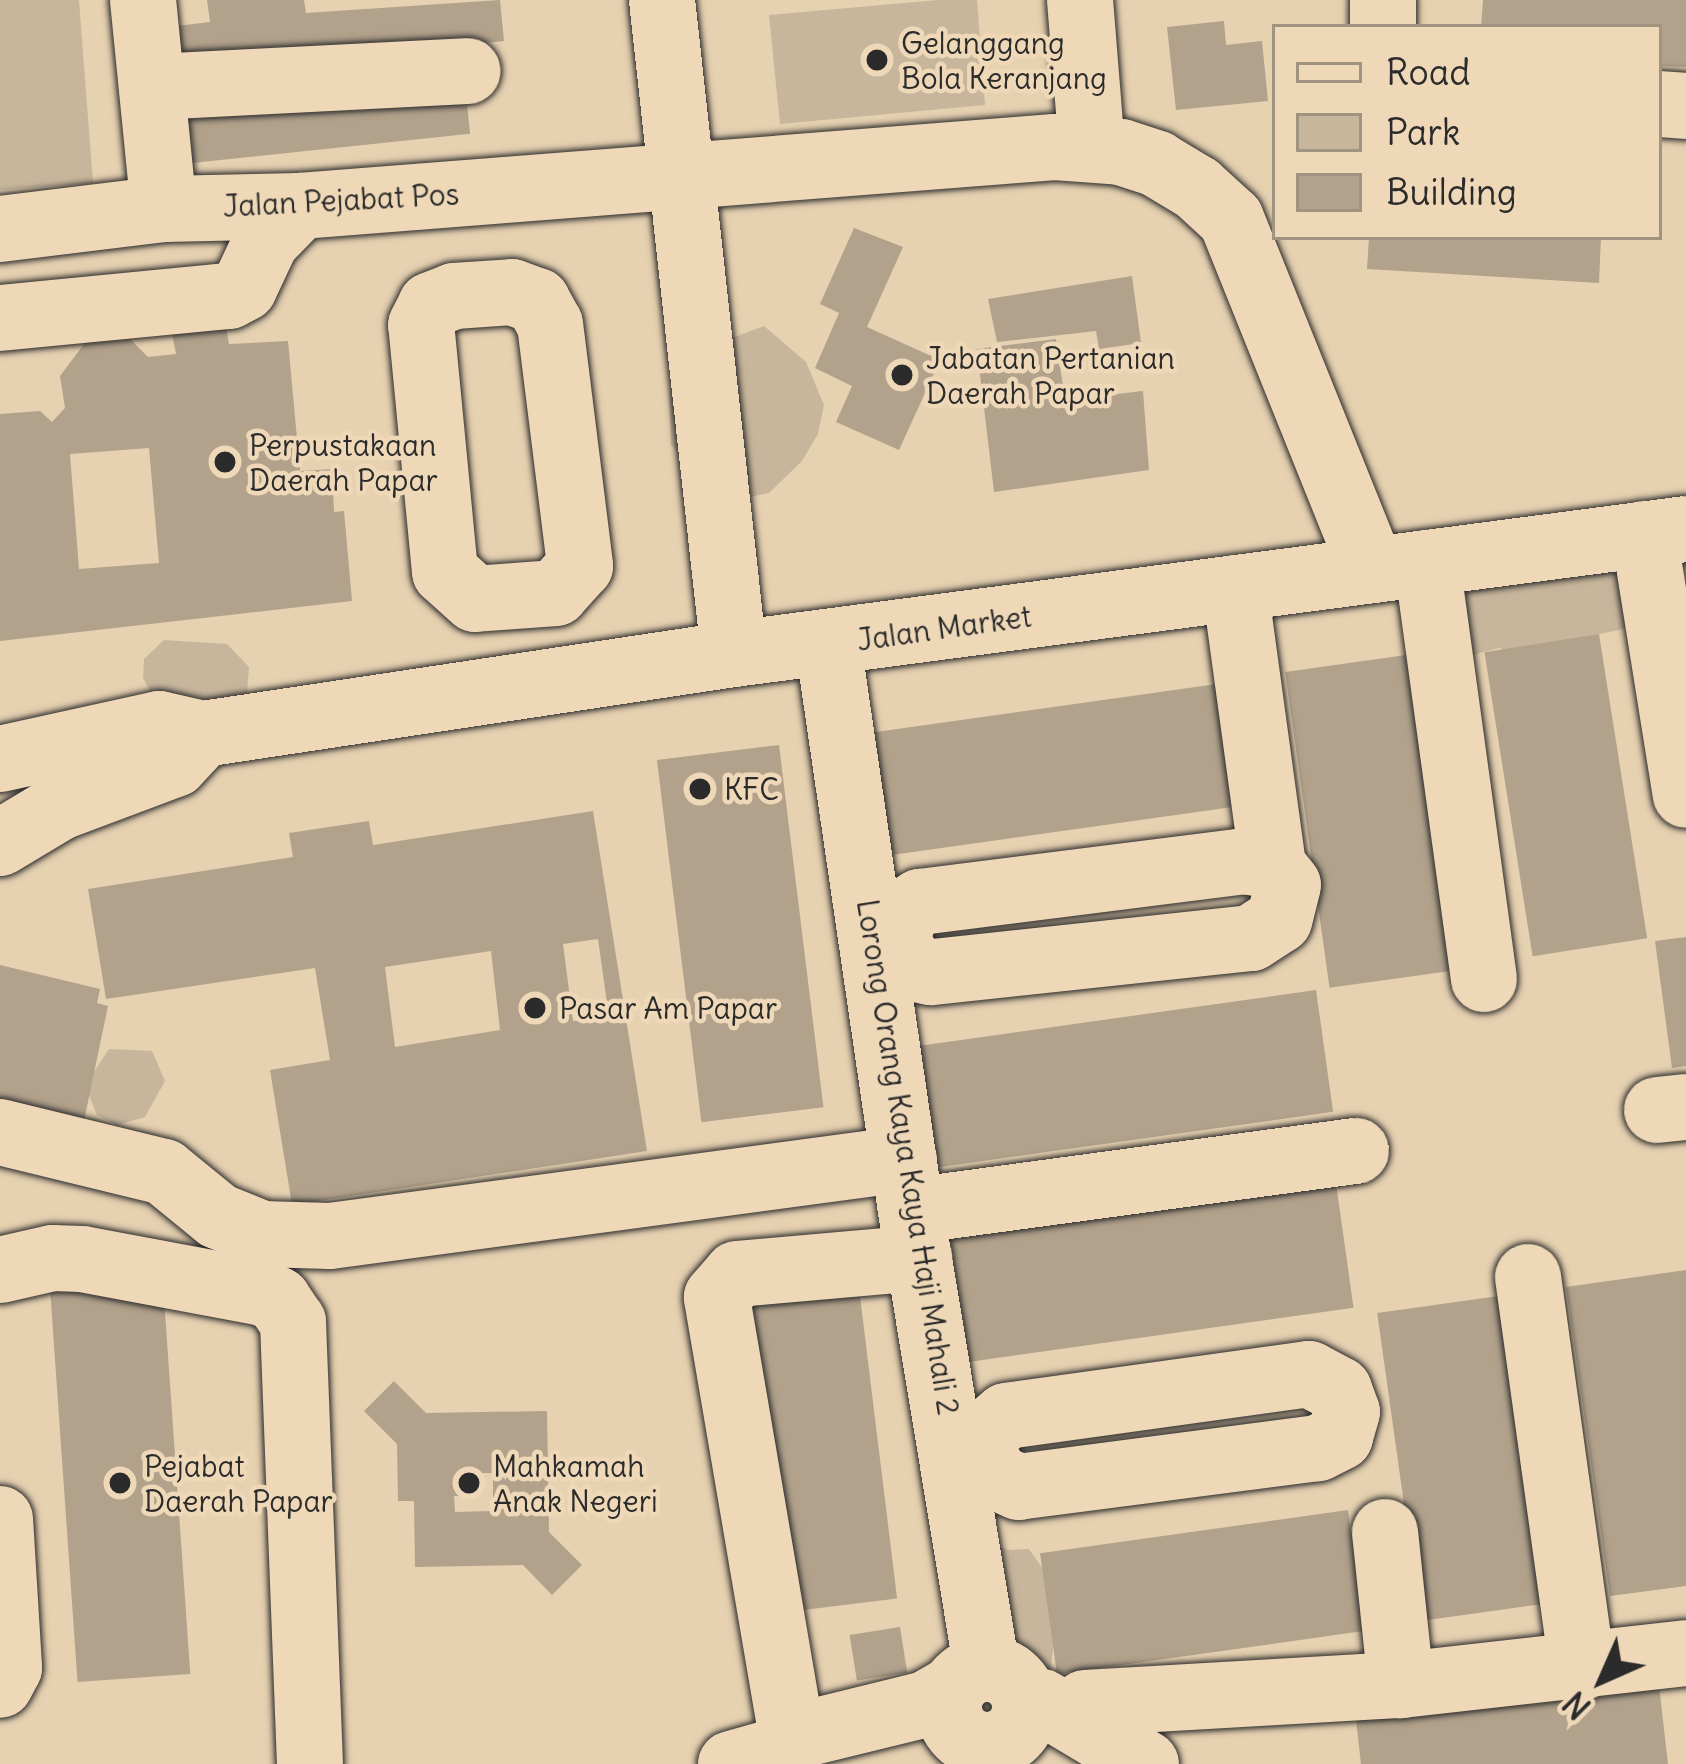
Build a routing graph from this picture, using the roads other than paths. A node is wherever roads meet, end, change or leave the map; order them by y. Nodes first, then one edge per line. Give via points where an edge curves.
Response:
1 (142, 0) edge
2 (662, 0) edge
3 (1079, 0) edge
4 (468, 71) dead end
5 (152, 87) junction
6 (1092, 148) junction
7 (682, 173) junction
8 (498, 190) junction
9 (1253, 205) edge
10 (300, 206) junction
11 (164, 208) junction
12 (0, 229) edge
13 (512, 292) dead end
14 (0, 318) edge
15 (1650, 534) edge
16 (1400, 566) junction
17 (1234, 588) junction
18 (828, 644) junction
19 (734, 655) junction
20 (203, 734) junction
21 (0, 759) edge
22 (1670, 778) edge
23 (0, 843) edge
24 (885, 944) junction
25 (1484, 979) dead end
26 (0, 1132) edge
27 (1356, 1150) dead end
28 (911, 1210) junction
29 (0, 1270) edge
30 (1528, 1277) dead end
31 (0, 1520) edge
32 (1385, 1532) dead end
33 (1686, 1653) edge
34 (1582, 1667) junction
35 (0, 1685) edge
36 (1401, 1685) junction
37 (984, 1705) junction
38 (1090, 1733) edge
39 (765, 1751) edge
40 (310, 1764) edge
41 (1146, 1764) edge

1 - 5 street
2 - 7 street
3 - 6 street
4 - 5 street
5 - 11 street
6 - 7 street, Jalan Pejabat Pos
6 - 9 street, Jalan Pejabat Pos via 1157,164 1197,188
7 - 8 street, Jalan Pejabat Pos
7 - 19 street
8 - 10 street, Jalan Pejabat Pos
8 - 13 street
9 - 16 street
10 - 11 street, Jalan Pejabat Pos
10 - 14 street via 266,241 244,288 229,296
11 - 12 street, Jalan Pejabat Pos
15 - 16 street, Jalan Market
15 - 22 street
16 - 17 street, Jalan Market
16 - 25 street
17 - 18 street, Jalan Market
17 - 24 street via 1273,866 1243,861 920,902
18 - 19 street, Jalan Market
18 - 24 street, Lorong Orang Kaya Kaya Haji Mahali 2
19 - 20 street, Jalan Market
20 - 21 street, Jalan Market via 159,724
20 - 23 street via 176,764 60,807
24 - 28 street, Lorong Orang Kaya Kaya Haji Mahali 2
26 - 28 street via 164,1172 218,1216 262,1234
27 - 28 street
28 - 37 street, Lorong Orang Kaya Kaya Haji Mahali 2 via 969,1456
28 - 39 street via 737,1274 718,1297
29 - 40 street via 82,1259 264,1293 293,1322
30 - 34 street
31 - 35 street via 9,1668
32 - 36 street
33 - 34 street
34 - 36 street
36 - 38 street
37 - 38 street via 1023,1745
37 - 39 street via 937,1733 798,1757
37 - 41 street

